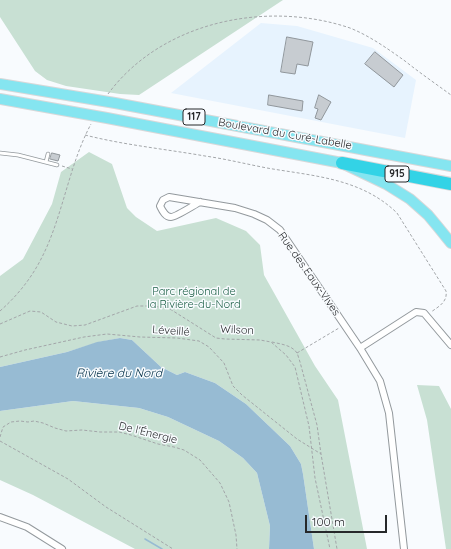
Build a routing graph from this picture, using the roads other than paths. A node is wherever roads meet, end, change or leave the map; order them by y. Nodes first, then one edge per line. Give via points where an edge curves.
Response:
1 (0, 84) edge
2 (0, 99) edge
3 (0, 152) edge
4 (48, 154) dead end
5 (46, 162) junction
6 (342, 163) junction
7 (59, 165) road end
8 (451, 166) edge
9 (451, 184) edge
10 (200, 202) junction
11 (451, 243) edge
12 (451, 345) edge
13 (360, 348) junction
14 (0, 517) edge
15 (62, 549) edge
16 (404, 549) edge

1 - 8 main road, Boulevard du Curé-Labelle / 117 via 109,101
2 - 6 main road, Boulevard du Curé-Labelle / 117
3 - 5 lane
4 - 5 lane
5 - 7 lane
6 - 9 highway, 915
6 - 11 main road, Boulevard du Curé-Labelle via 386,184 410,199 431,218
10 - 10 street, Rue des Eaux-Vives via 169,197 163,200 160,206 162,212 170,217
10 - 13 street, Rue des Eaux-Vives via 254,214 280,230
12 - 13 street via 424,313 416,312
13 - 16 street, Rue des Eaux-Vives via 380,380 389,413
14 - 15 street via 27,528

